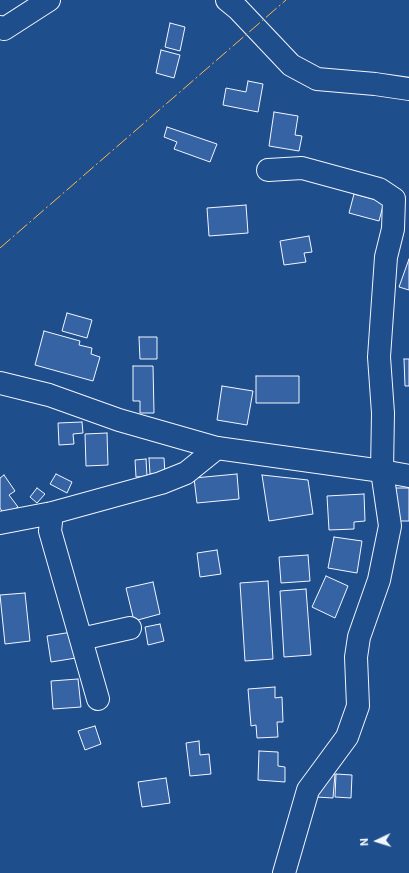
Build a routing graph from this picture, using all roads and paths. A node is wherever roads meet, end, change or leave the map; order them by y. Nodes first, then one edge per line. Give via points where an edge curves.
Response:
1 (49, 0) edge
2 (227, 0) edge
3 (0, 28) edge
4 (409, 89) edge
5 (268, 170) dead end
6 (0, 383) edge
7 (218, 448) junction
8 (382, 471) junction
9 (409, 476) edge
10 (52, 513) junction
11 (0, 523) edge
12 (130, 628) dead end
13 (81, 639) junction
14 (98, 699) dead end
15 (284, 873) edge

1 - 3 street via 4,29
2 - 4 street via 291,65 317,79
5 - 8 street via 302,168 379,189 394,199 394,230 386,257 380,357 383,413
6 - 7 street via 49,395 119,420
7 - 8 street
7 - 10 street via 186,473 161,484
8 - 9 street
8 - 15 street via 390,526 379,580 359,637 356,657 358,706 347,737 308,790
10 - 11 street
10 - 13 street via 50,531
12 - 13 street
13 - 14 street

